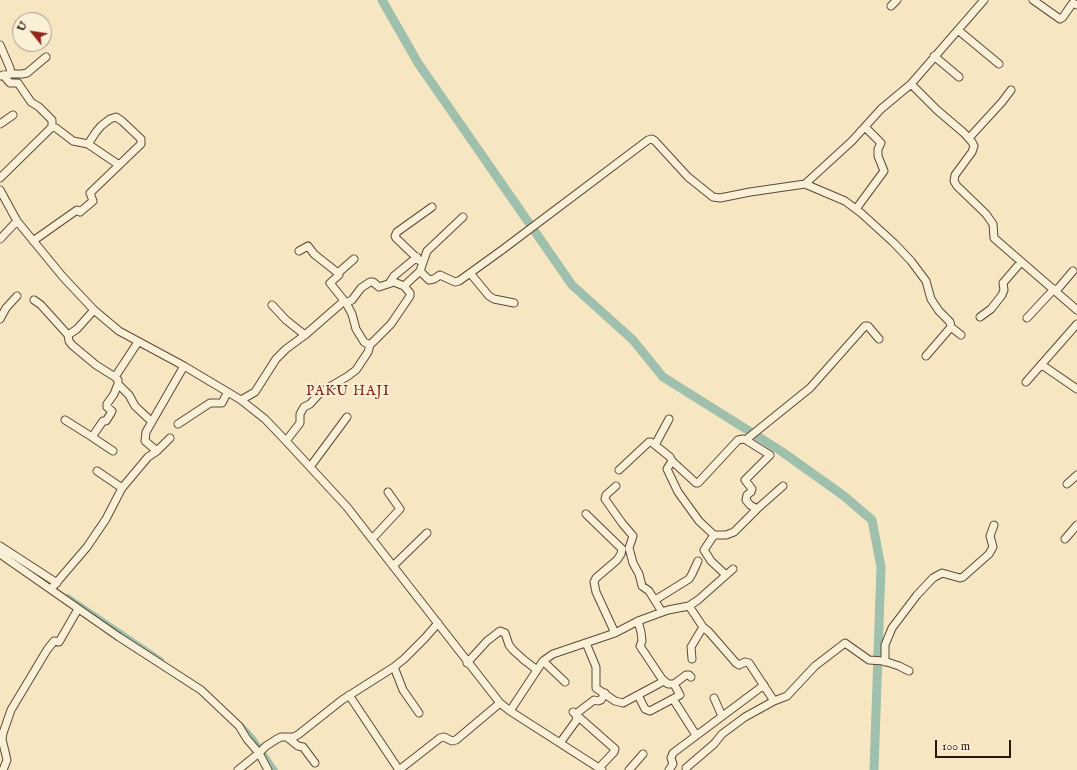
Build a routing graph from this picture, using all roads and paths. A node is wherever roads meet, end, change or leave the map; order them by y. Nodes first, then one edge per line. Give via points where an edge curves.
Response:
1 (984, 0) edge
2 (1033, 0) edge
3 (1077, 5) edge
4 (958, 30) junction
5 (0, 46) edge
6 (934, 56) junction
7 (46, 57) dead end
8 (999, 64) dead end
9 (11, 74) junction
10 (2, 75) edge
11 (959, 77) dead end
12 (911, 84) junction
13 (1011, 90) dead end
14 (13, 115) dead end
15 (0, 124) edge
16 (52, 127) junction
17 (866, 127) junction
18 (968, 138) junction
19 (88, 144) junction
20 (119, 165) junction
21 (0, 178) edge
22 (805, 184) junction
23 (0, 190) edge
24 (432, 207) dead end
25 (856, 209) junction
26 (463, 217) dead end
27 (18, 221) junction
28 (0, 239) edge
29 (33, 241) junction
30 (299, 251) dead end
31 (416, 257) junction
32 (354, 259) dead end
33 (1021, 262) junction
34 (422, 263) junction
35 (1073, 271) dead end
36 (420, 272) junction
37 (338, 273) junction
38 (470, 273) junction
39 (390, 282) junction
40 (404, 286) junction
41 (1055, 290) junction
42 (17, 296) dead end
43 (34, 300) dead end
44 (345, 302) junction
45 (514, 303) dead end
46 (272, 305) dead end
47 (94, 310) junction
48 (1077, 310) edge
49 (980, 317) dead end
50 (1027, 318) dead end
51 (0, 319) edge
52 (1077, 324) edge
53 (951, 327) junction
54 (68, 335) junction
55 (305, 335) junction
56 (961, 335) dead end
57 (879, 339) dead end
58 (138, 342) junction
59 (370, 344) junction
60 (926, 356) dead end
61 (1042, 365) junction
62 (184, 366) junction
63 (115, 377) junction
64 (1026, 382) dead end
65 (118, 384) junction
66 (1077, 389) edge
67 (227, 392) junction
68 (241, 400) junction
69 (347, 417) dead end
70 (669, 419) dead end
71 (66, 420) dead end
72 (151, 421) junction
73 (178, 424) dead end
74 (92, 437) junction
75 (170, 438) dead end
76 (747, 439) junction
77 (286, 441) junction
78 (655, 446) junction
79 (113, 451) dead end
80 (157, 451) junction
81 (672, 461) junction
82 (310, 467) junction
83 (619, 470) dead end
84 (97, 471) dead end
85 (1077, 475) edge
86 (1067, 484) dead end
87 (616, 486) dead end
88 (782, 486) dead end
89 (122, 488) junction
90 (388, 492) dead end
91 (757, 509) junction
92 (586, 514) dead end
93 (994, 525) dead end
94 (1077, 525) edge
95 (427, 534) dead end
96 (714, 535) junction
97 (372, 539) junction
98 (1065, 539) dead end
99 (0, 546) edge
100 (629, 548) junction
101 (0, 554) edge
102 (621, 554) junction
103 (698, 561) dead end
104 (393, 566) junction
105 (733, 569) dead end
106 (726, 575) junction
107 (54, 586) junction
108 (655, 600) junction
109 (689, 606) junction
110 (78, 609) junction
111 (662, 612) junction
112 (638, 621) junction
113 (438, 623) junction
114 (703, 627) junction
115 (615, 633) junction
116 (586, 643) junction
117 (692, 659) dead end
118 (543, 661) junction
119 (467, 662) junction
120 (884, 662) junction
121 (394, 667) junction
122 (537, 670) junction
123 (909, 671) dead end
124 (691, 677) dead end
125 (664, 681) junction
126 (565, 682) dead end
127 (674, 684) junction
128 (764, 685) junction
129 (605, 693) junction
130 (349, 695) junction
131 (638, 695) junction
132 (714, 698) dead end
133 (673, 699) junction
134 (774, 701) junction
135 (500, 703) junction
136 (510, 711) junction
137 (419, 713) dead end
138 (575, 714) junction
139 (722, 716) junction
140 (696, 736) junction
141 (288, 738) junction
142 (560, 743) junction
143 (262, 750) junction
144 (643, 754) dead end
145 (315, 763) dead end
146 (686, 768) dead end
147 (601, 769) edge
148 (3, 770) edge
149 (238, 770) edge
150 (268, 770) edge
151 (399, 770) edge
152 (629, 770) edge
153 (669, 770) edge

1 - 4 street
2 - 3 street via 1060,19 1073,3
4 - 6 street
4 - 8 street
5 - 9 street
6 - 11 street
6 - 12 street
7 - 9 street via 27,73
9 - 10 street
10 - 16 street via 10,83 18,83 32,104 39,107 52,120
12 - 17 street via 881,109
12 - 18 street
13 - 18 street
14 - 15 street
16 - 19 street via 73,141
16 - 21 street
17 - 22 street
17 - 25 street via 881,143 878,156 884,171
18 - 33 street via 974,146 955,175 954,183 986,214 993,224 996,240
19 - 20 street
19 - 20 street via 110,119 119,118 142,141
20 - 29 street via 90,192 93,201
22 - 25 street via 845,201
22 - 38 street via 713,197 688,177 652,139 643,142
23 - 27 street
24 - 31 street via 395,234
25 - 53 street via 910,261 926,281 931,299 950,322
26 - 34 street via 427,251
27 - 28 street
27 - 29 street
29 - 47 street
30 - 37 street via 308,246
31 - 34 street
31 - 39 street
32 - 37 street
33 - 41 street
33 - 49 street via 1003,284 1004,290 999,299
34 - 36 street
35 - 41 street
36 - 38 street via 429,280 440,275 455,282
36 - 40 street
37 - 44 street via 339,275 330,283
38 - 45 street via 489,296
39 - 40 street
39 - 44 street via 379,287 368,282 352,300
40 - 59 street via 410,297 391,324
41 - 48 street
41 - 50 street
42 - 51 street
43 - 54 street
44 - 55 street
44 - 59 street via 356,329 364,342
46 - 55 street
47 - 54 street
47 - 58 street via 119,331
52 - 61 street
53 - 56 street
53 - 60 street
54 - 63 street via 72,345
55 - 68 street via 276,360 255,392
57 - 76 street via 868,326 864,326 810,388
58 - 62 street
58 - 63 street
59 - 77 street via 368,352 356,370 321,392 304,407 300,414 300,423
61 - 64 street
61 - 66 street
62 - 67 street
62 - 72 street
63 - 65 street
65 - 72 street
65 - 74 street via 106,406 111,409 111,413
67 - 68 street
67 - 73 street via 222,403 210,403
68 - 77 street via 265,419
69 - 82 street
70 - 78 street
71 - 74 street
72 - 80 street via 146,432 146,441
74 - 79 street
75 - 80 street
76 - 81 street via 738,440 698,483
76 - 91 street via 770,455 745,480 752,489 746,500
77 - 82 street
78 - 81 street
78 - 83 street via 649,442
80 - 89 street via 148,457
81 - 96 street via 667,469 678,492 699,521
82 - 97 street
84 - 89 street
85 - 86 street
87 - 100 street via 605,499 633,536
88 - 91 street
89 - 107 street via 106,519 87,547
90 - 97 street via 400,510
91 - 96 street via 734,532
92 - 102 street via 621,549
93 - 120 street via 990,536 993,547 989,554 963,577 942,573 933,578 917,595 892,628 885,645
94 - 98 street
95 - 104 street
96 - 106 street via 704,550 711,561
97 - 104 street
99 - 107 street
100 - 102 street
100 - 108 street via 642,586
101 - 107 street
102 - 115 street via 594,582
103 - 108 street via 689,579
104 - 113 street
105 - 106 street
106 - 109 street
107 - 110 street
108 - 111 street
109 - 111 street
109 - 114 street
110 - 143 street via 201,690 239,726 247,739
110 - 148 street via 58,642 54,641 47,650 11,710 2,739 7,760
111 - 112 street
112 - 115 street
112 - 125 street via 642,632 640,646
113 - 119 street
113 - 121 street
114 - 117 street via 691,647
114 - 128 street via 737,664 749,663
115 - 116 street
116 - 118 street via 553,654
116 - 129 street via 596,667 595,686
118 - 122 street
118 - 126 street
119 - 122 street via 500,630 505,633 513,650
119 - 135 street
120 - 123 street
120 - 134 street via 869,660 845,644 815,666 787,696
121 - 130 street
121 - 137 street via 403,690
122 - 136 street
124 - 127 street via 686,675
125 - 127 street
125 - 131 street
127 - 133 street via 680,695
128 - 134 street
128 - 139 street
129 - 131 street via 623,703
129 - 138 street via 601,700 594,700
130 - 141 street via 299,734
130 - 151 street
131 - 133 street via 645,709 650,711
132 - 139 street
133 - 140 street
134 - 146 street via 745,717 722,734
135 - 136 street
135 - 151 street via 456,740 440,738
136 - 142 street
138 - 142 street via 576,721
138 - 147 street via 615,750
139 - 140 street
140 - 153 street via 672,756 673,764
141 - 143 street via 281,738
141 - 145 street via 303,747
142 - 147 street
143 - 149 street
143 - 150 street
144 - 152 street

